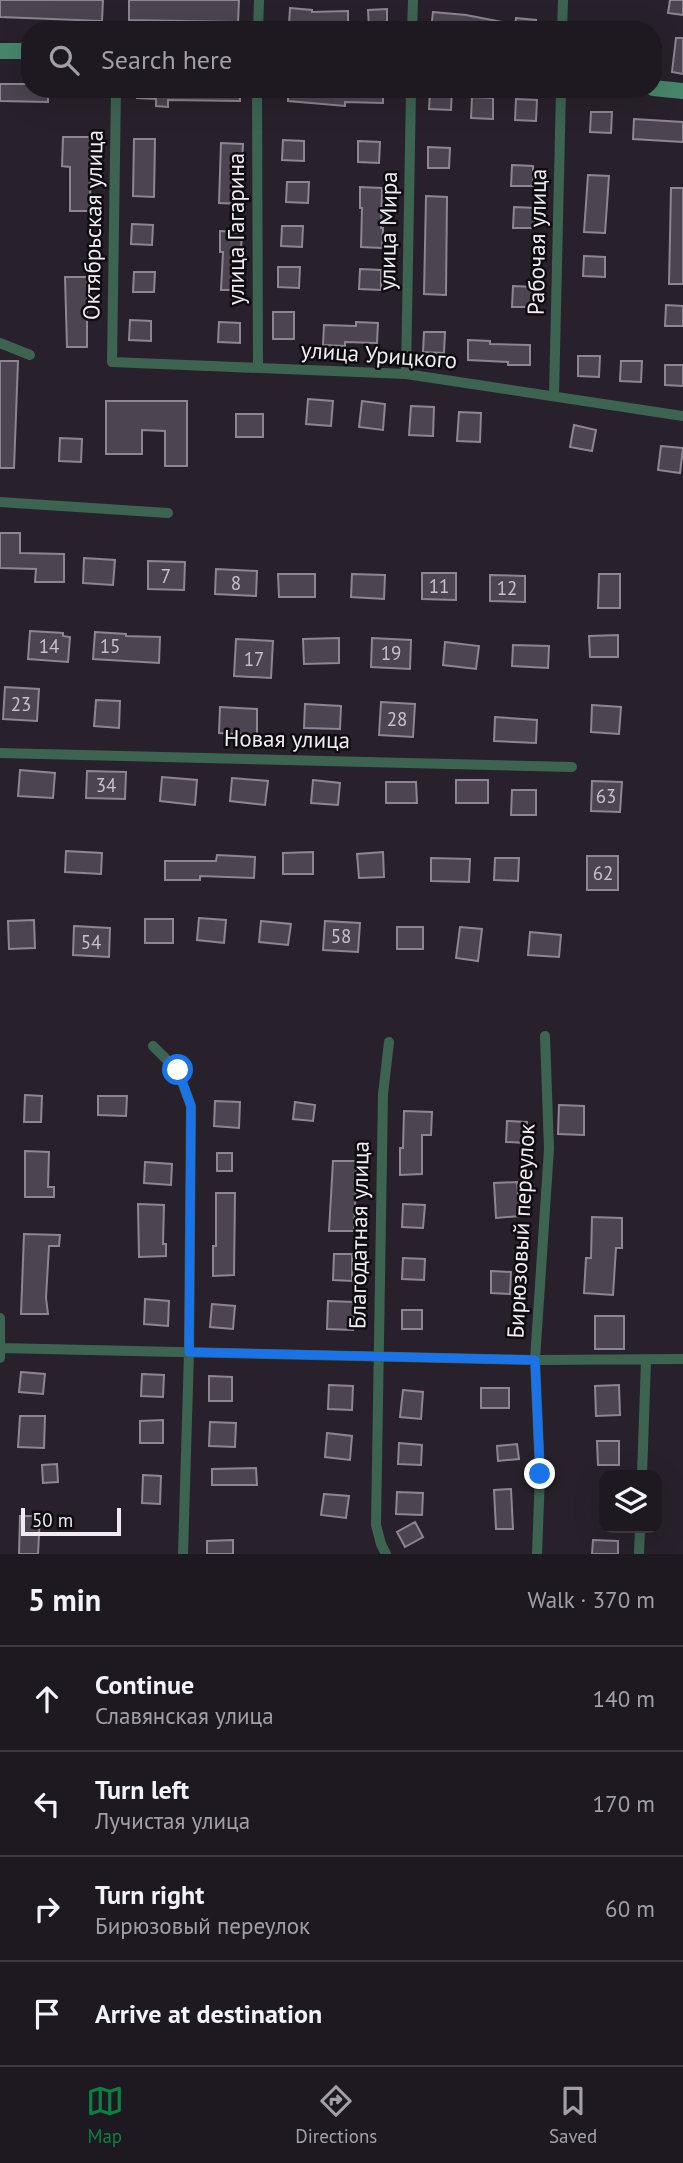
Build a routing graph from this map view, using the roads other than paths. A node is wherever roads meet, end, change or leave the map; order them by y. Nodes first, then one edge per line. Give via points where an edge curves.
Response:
1 (259, 0) edge
2 (412, 0) edge
3 (563, 0) edge
4 (258, 21) edge
5 (412, 21) edge
6 (562, 21) edge
7 (0, 51) edge
8 (21, 51) edge
9 (662, 89) edge
10 (683, 91) edge
11 (116, 98) edge
12 (257, 98) edge
13 (411, 98) edge
14 (561, 98) edge
15 (0, 343) edge
16 (30, 355) dead end
17 (112, 362) joint
18 (258, 369) junction
19 (406, 374) junction
20 (554, 396) junction
21 (683, 415) edge
22 (0, 502) edge
23 (168, 513) dead end
24 (0, 752) edge
25 (572, 767) dead end
26 (545, 1036) dead end
27 (389, 1042) dead end
28 (153, 1046) dead end
29 (0, 1318) edge
30 (0, 1348) edge
31 (189, 1352) junction
32 (378, 1357) junction
33 (0, 1358) edge
34 (683, 1359) edge
35 (535, 1360) junction
36 (646, 1360) junction
37 (642, 1470) edge
38 (640, 1533) edge
39 (183, 1554) edge
40 (386, 1554) edge
41 (537, 1554) edge
42 (639, 1554) edge

1 - 4 street
2 - 5 street
3 - 6 street
7 - 8 street
9 - 10 street
11 - 17 street, Октябрьская улица
12 - 18 street, улица Гагарина
13 - 19 street, улица Мира
14 - 20 street, Рабочая улица
15 - 16 street
17 - 18 street, улица Урицкого
18 - 19 street, улица Урицкого
19 - 20 street, улица Урицкого
20 - 21 street, улица Урицкого
22 - 23 street
24 - 25 street, Новая улица
26 - 35 street, Бирюзовый переулок via 548,1149
27 - 32 street, Благодатная улица via 383,1094
28 - 31 street via 178,1070 191,1106
29 - 30 street
30 - 31 street
30 - 33 street
31 - 32 street
31 - 39 street
32 - 35 street
32 - 40 street, Благодатная улица via 376,1525
34 - 36 street
35 - 36 street
35 - 41 street, Бирюзовый переулок via 540,1474
36 - 37 street
38 - 42 street

